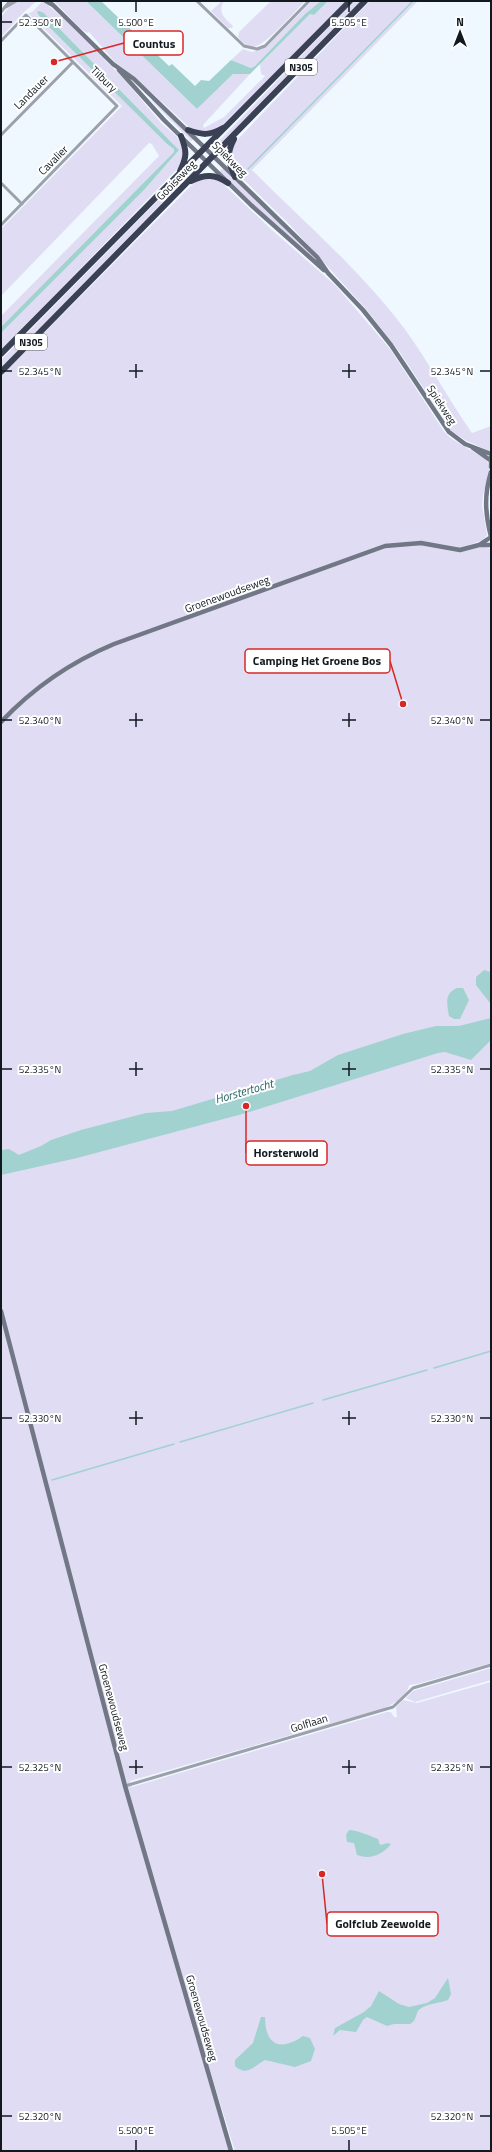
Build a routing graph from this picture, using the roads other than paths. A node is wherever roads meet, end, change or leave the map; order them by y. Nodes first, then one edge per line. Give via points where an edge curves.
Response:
1 (10, 1) edge
2 (16, 1) edge
3 (46, 1) edge
4 (197, 1) edge
5 (309, 1) edge
6 (350, 1) edge
7 (365, 1) edge
8 (52, 3) edge
9 (5, 8) junction
10 (1, 12) edge
11 (1, 41) edge
12 (73, 62) junction
13 (113, 64) junction
14 (117, 106) joint
15 (229, 124) junction
16 (188, 130) junction
17 (238, 132) junction
18 (1, 135) edge
19 (181, 136) junction
20 (206, 148) junction
21 (200, 154) junction
22 (214, 156) junction
23 (208, 162) junction
24 (178, 176) junction
25 (235, 177) junction
26 (1, 183) edge
27 (228, 183) junction
28 (186, 184) junction
29 (22, 204) junction
30 (1, 225) edge
31 (328, 274) junction
32 (1, 354) edge
33 (1, 372) edge
34 (491, 457) edge
35 (491, 467) edge
36 (491, 472) edge
37 (491, 483) edge
38 (486, 492) junction
39 (491, 537) edge
40 (479, 544) junction
41 (491, 545) edge
42 (1, 722) edge
43 (1, 1311) edge
44 (491, 1665) edge
45 (125, 1786) junction
46 (231, 2151) edge

1 - 9 street
2 - 9 street
3 - 8 street, Spiekweg
4 - 5 street via 244,46 256,49 265,46
6 - 15 highway, Gooiseweg / N305
7 - 17 highway, Gooiseweg / N305
8 - 13 street, Spiekweg
9 - 10 street
11 - 12 street, Tilbury via 26,16
12 - 14 street, Tilbury
12 - 18 street, Landauer
13 - 16 street, Spiekweg via 134,79
13 - 19 street, Spiekweg
14 - 29 street, Cavalier
15 - 16 highway via 210,135
15 - 20 highway, Gooiseweg / N305
16 - 20 street, Spiekweg
17 - 22 highway, Gooiseweg / N305
17 - 25 highway via 227,156
19 - 21 street, Spiekweg
19 - 24 highway via 187,156
20 - 21 highway, Gooiseweg / N305
20 - 22 street, Spiekweg
21 - 23 street, Spiekweg
21 - 24 highway, Gooiseweg / N305
22 - 23 highway, Gooiseweg / N305
22 - 25 street, Spiekweg
23 - 27 street, Spiekweg
23 - 28 highway, Gooiseweg / N305
24 - 32 highway, Gooiseweg / N305
25 - 31 street, Spiekweg via 302,240
26 - 29 street
27 - 28 highway via 207,175
27 - 31 street, Spiekweg
28 - 33 highway, Gooiseweg / N305
29 - 30 street, Cavalier
31 - 34 street, Spiekweg via 363,310 391,345 448,432
34 - 35 street
36 - 38 street
37 - 38 street
38 - 39 street via 485,511
39 - 40 street, Groenewoudseweg
40 - 41 street, Groenewoudseweg
40 - 42 street, Groenewoudseweg via 460,550 421,543 386,546 114,644 54,675 26,696
43 - 45 street, Groenewoudseweg
44 - 45 street, Golflaan via 413,1688 393,1707
45 - 46 street, Groenewoudseweg

